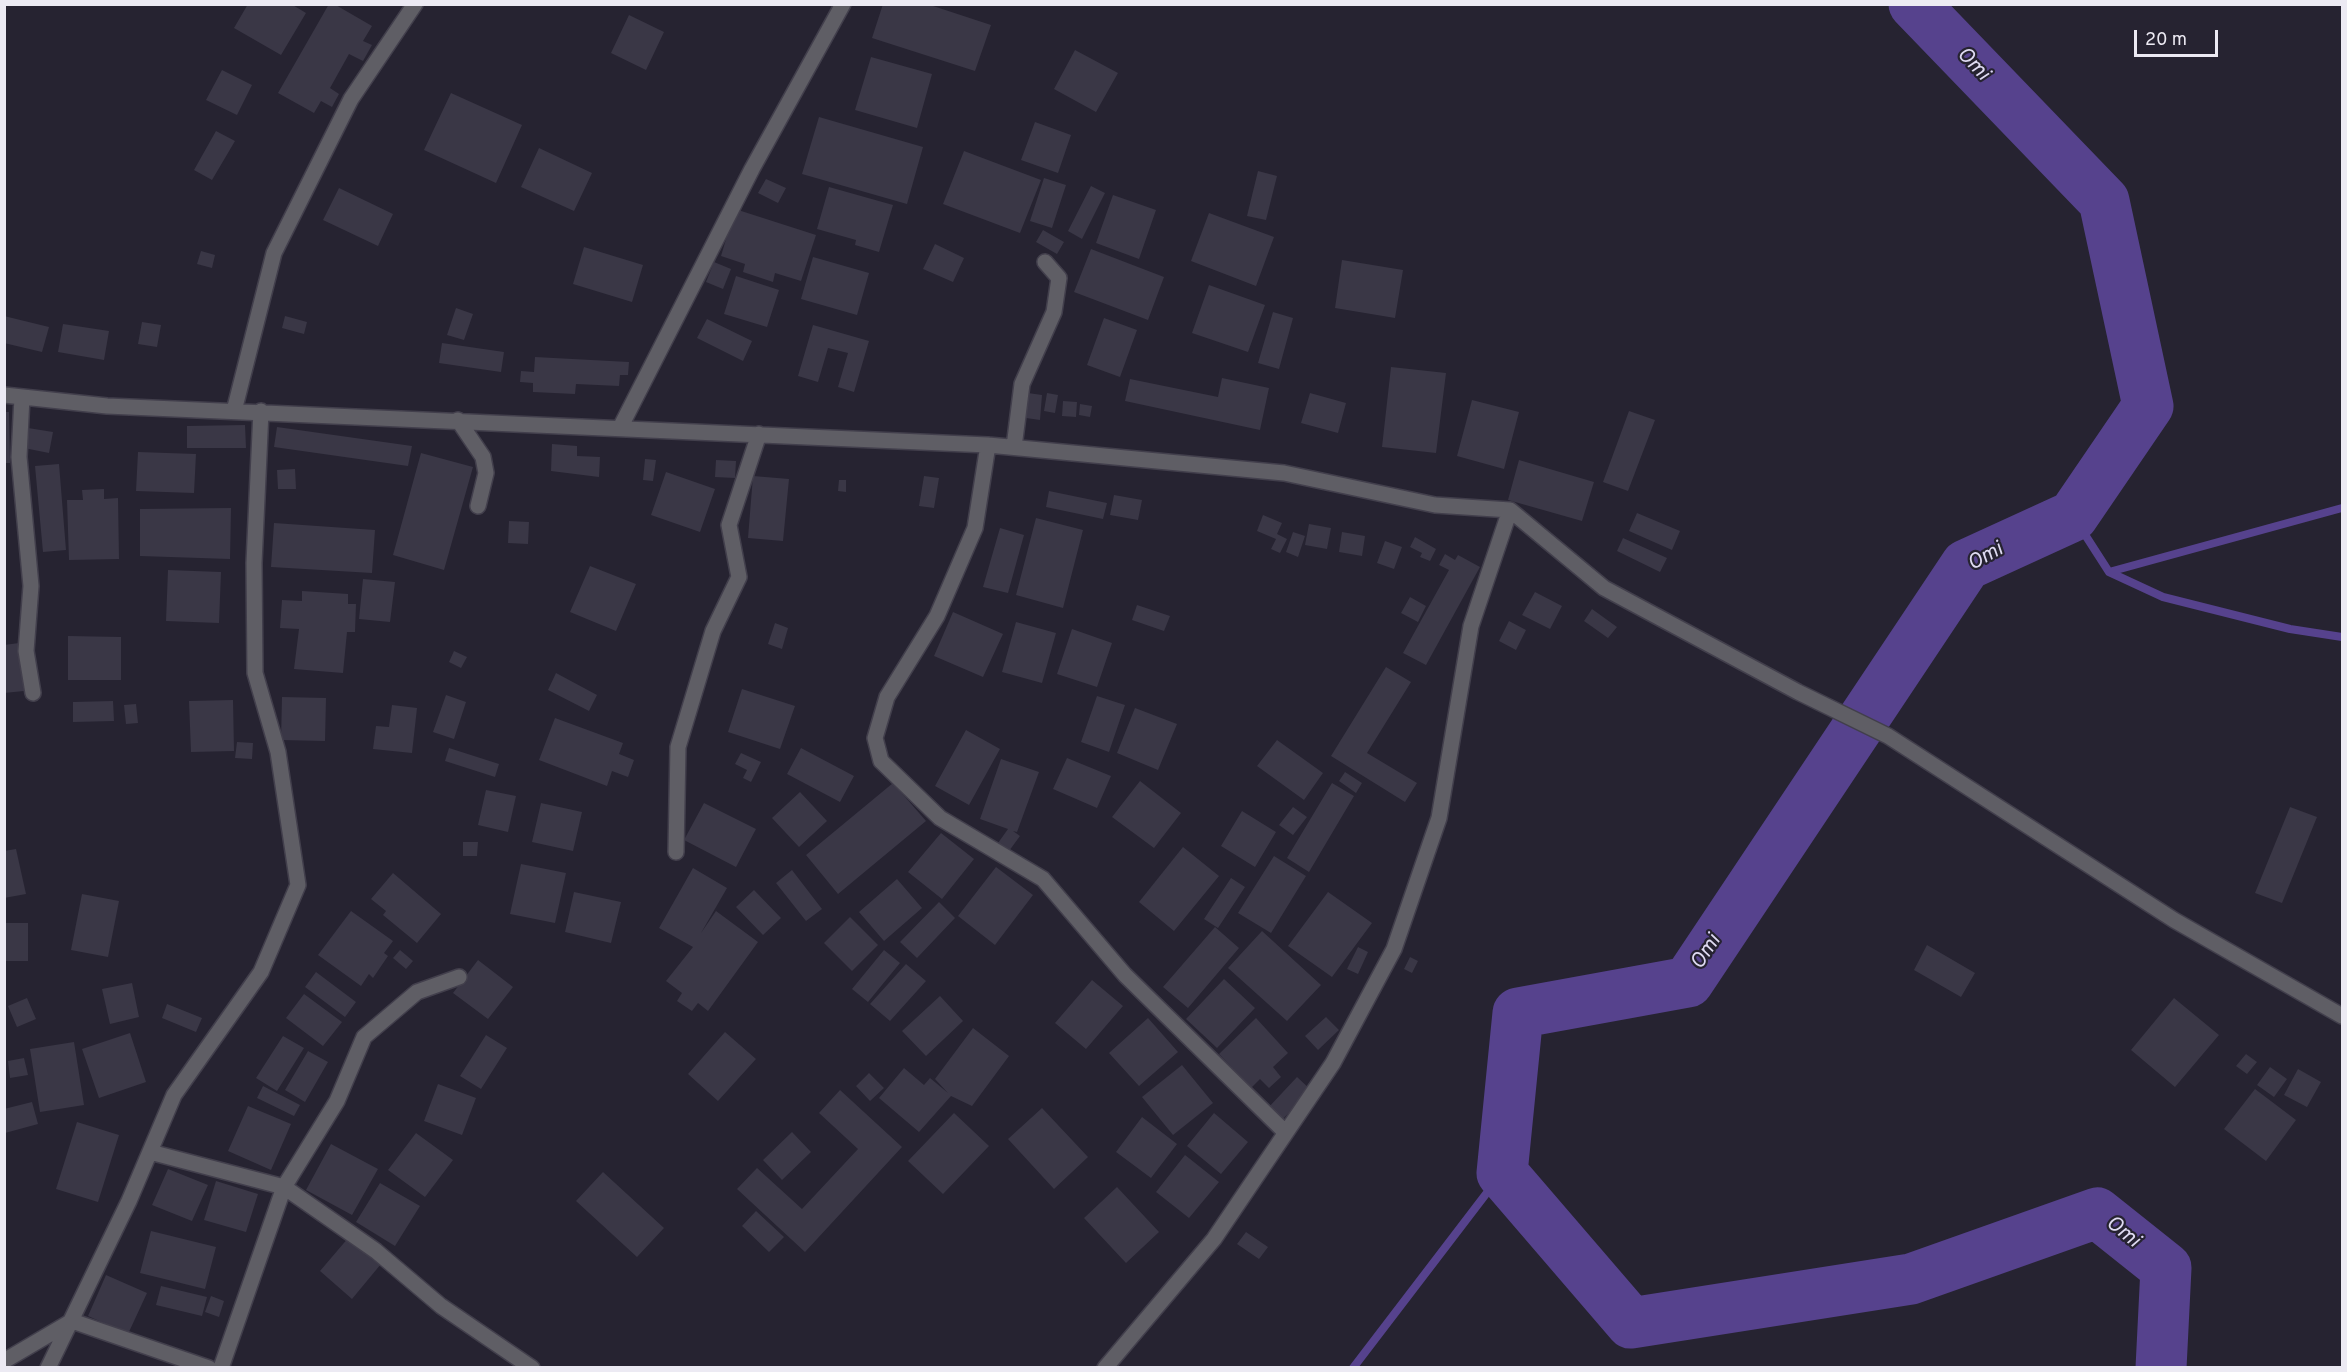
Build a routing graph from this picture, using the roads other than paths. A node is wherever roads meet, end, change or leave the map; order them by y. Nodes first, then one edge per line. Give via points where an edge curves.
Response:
1 (415, 4) edge
2 (843, 4) edge
3 (1045, 262) dead end
4 (4, 396) edge
5 (22, 397) junction
6 (234, 411) junction
7 (261, 411) junction
8 (458, 420) junction
9 (620, 428) junction
10 (759, 434) junction
11 (988, 445) junction
12 (1014, 447) junction
13 (478, 506) dead end
14 (1510, 510) junction
15 (33, 693) dead end
16 (676, 852) dead end
17 (459, 977) dead end
18 (2343, 1016) edge
19 (1284, 1131) junction
20 (150, 1152) junction
21 (284, 1187) junction
22 (72, 1321) junction
23 (4, 1361) edge
24 (48, 1368) edge
25 (209, 1368) edge
26 (221, 1368) edge
27 (532, 1368) edge
28 (1105, 1368) edge

1 - 6 street via 351,99 274,253
2 - 9 street via 752,169
3 - 12 street via 1059,278 1054,312 1022,384
4 - 5 street
5 - 6 street via 107,406
5 - 15 street via 19,457 31,586 26,651
6 - 7 street
7 - 8 street
7 - 20 street via 254,563 255,673 278,752 298,885 261,972 174,1095
8 - 9 street
8 - 13 street via 483,456 486,473
9 - 10 street
10 - 11 street
10 - 16 street via 729,525 739,577 713,631 678,747
11 - 12 street
11 - 19 street via 975,528 937,616 888,697 875,738 881,761 940,818 1043,879 1125,975
12 - 14 street via 1284,473 1435,505
14 - 18 street via 1604,588 1888,736 2174,920
14 - 19 street via 1471,626 1439,818 1394,949 1333,1063
17 - 21 street via 417,992 364,1037 337,1101
19 - 28 street via 1214,1239
20 - 21 street
20 - 22 street
21 - 26 street
21 - 27 street
22 - 23 street
22 - 24 street
22 - 25 street

